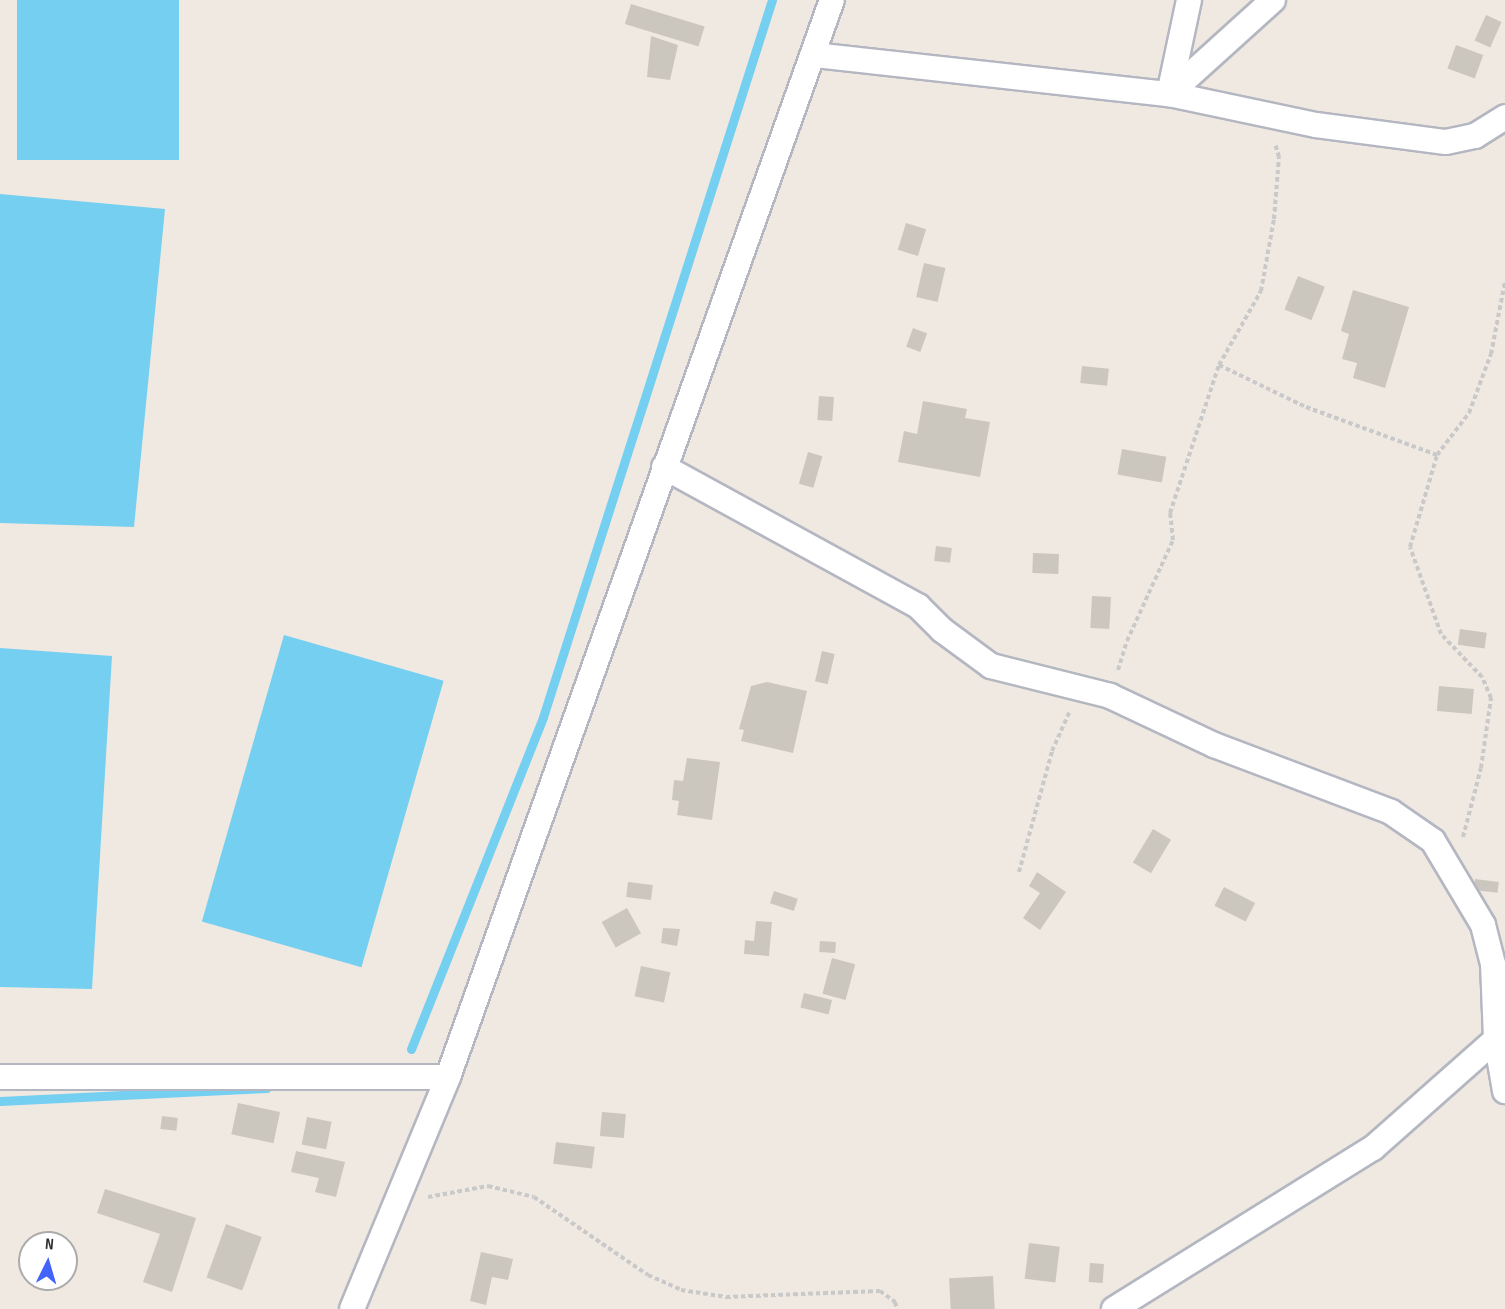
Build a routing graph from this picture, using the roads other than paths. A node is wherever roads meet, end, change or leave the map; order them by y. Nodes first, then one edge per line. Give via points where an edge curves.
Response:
1 (832, 0) edge
2 (1189, 0) edge
3 (1273, 0) edge
4 (814, 55) junction
5 (1169, 94) junction
6 (1505, 117) edge
7 (664, 466) junction
8 (1496, 1039) junction
9 (0, 1077) edge
10 (448, 1077) junction
11 (1505, 1091) edge
12 (351, 1309) edge
13 (1114, 1309) edge

1 - 4 street
2 - 5 street
3 - 5 street
4 - 5 street
4 - 7 street
5 - 6 street via 1267,111 1316,125 1446,142 1475,136
7 - 8 street via 909,601 991,666 1099,693 1214,745 1391,812 1433,841 1483,925 1493,964
7 - 10 street
8 - 11 street
8 - 13 street via 1373,1148
9 - 10 street
10 - 12 street

